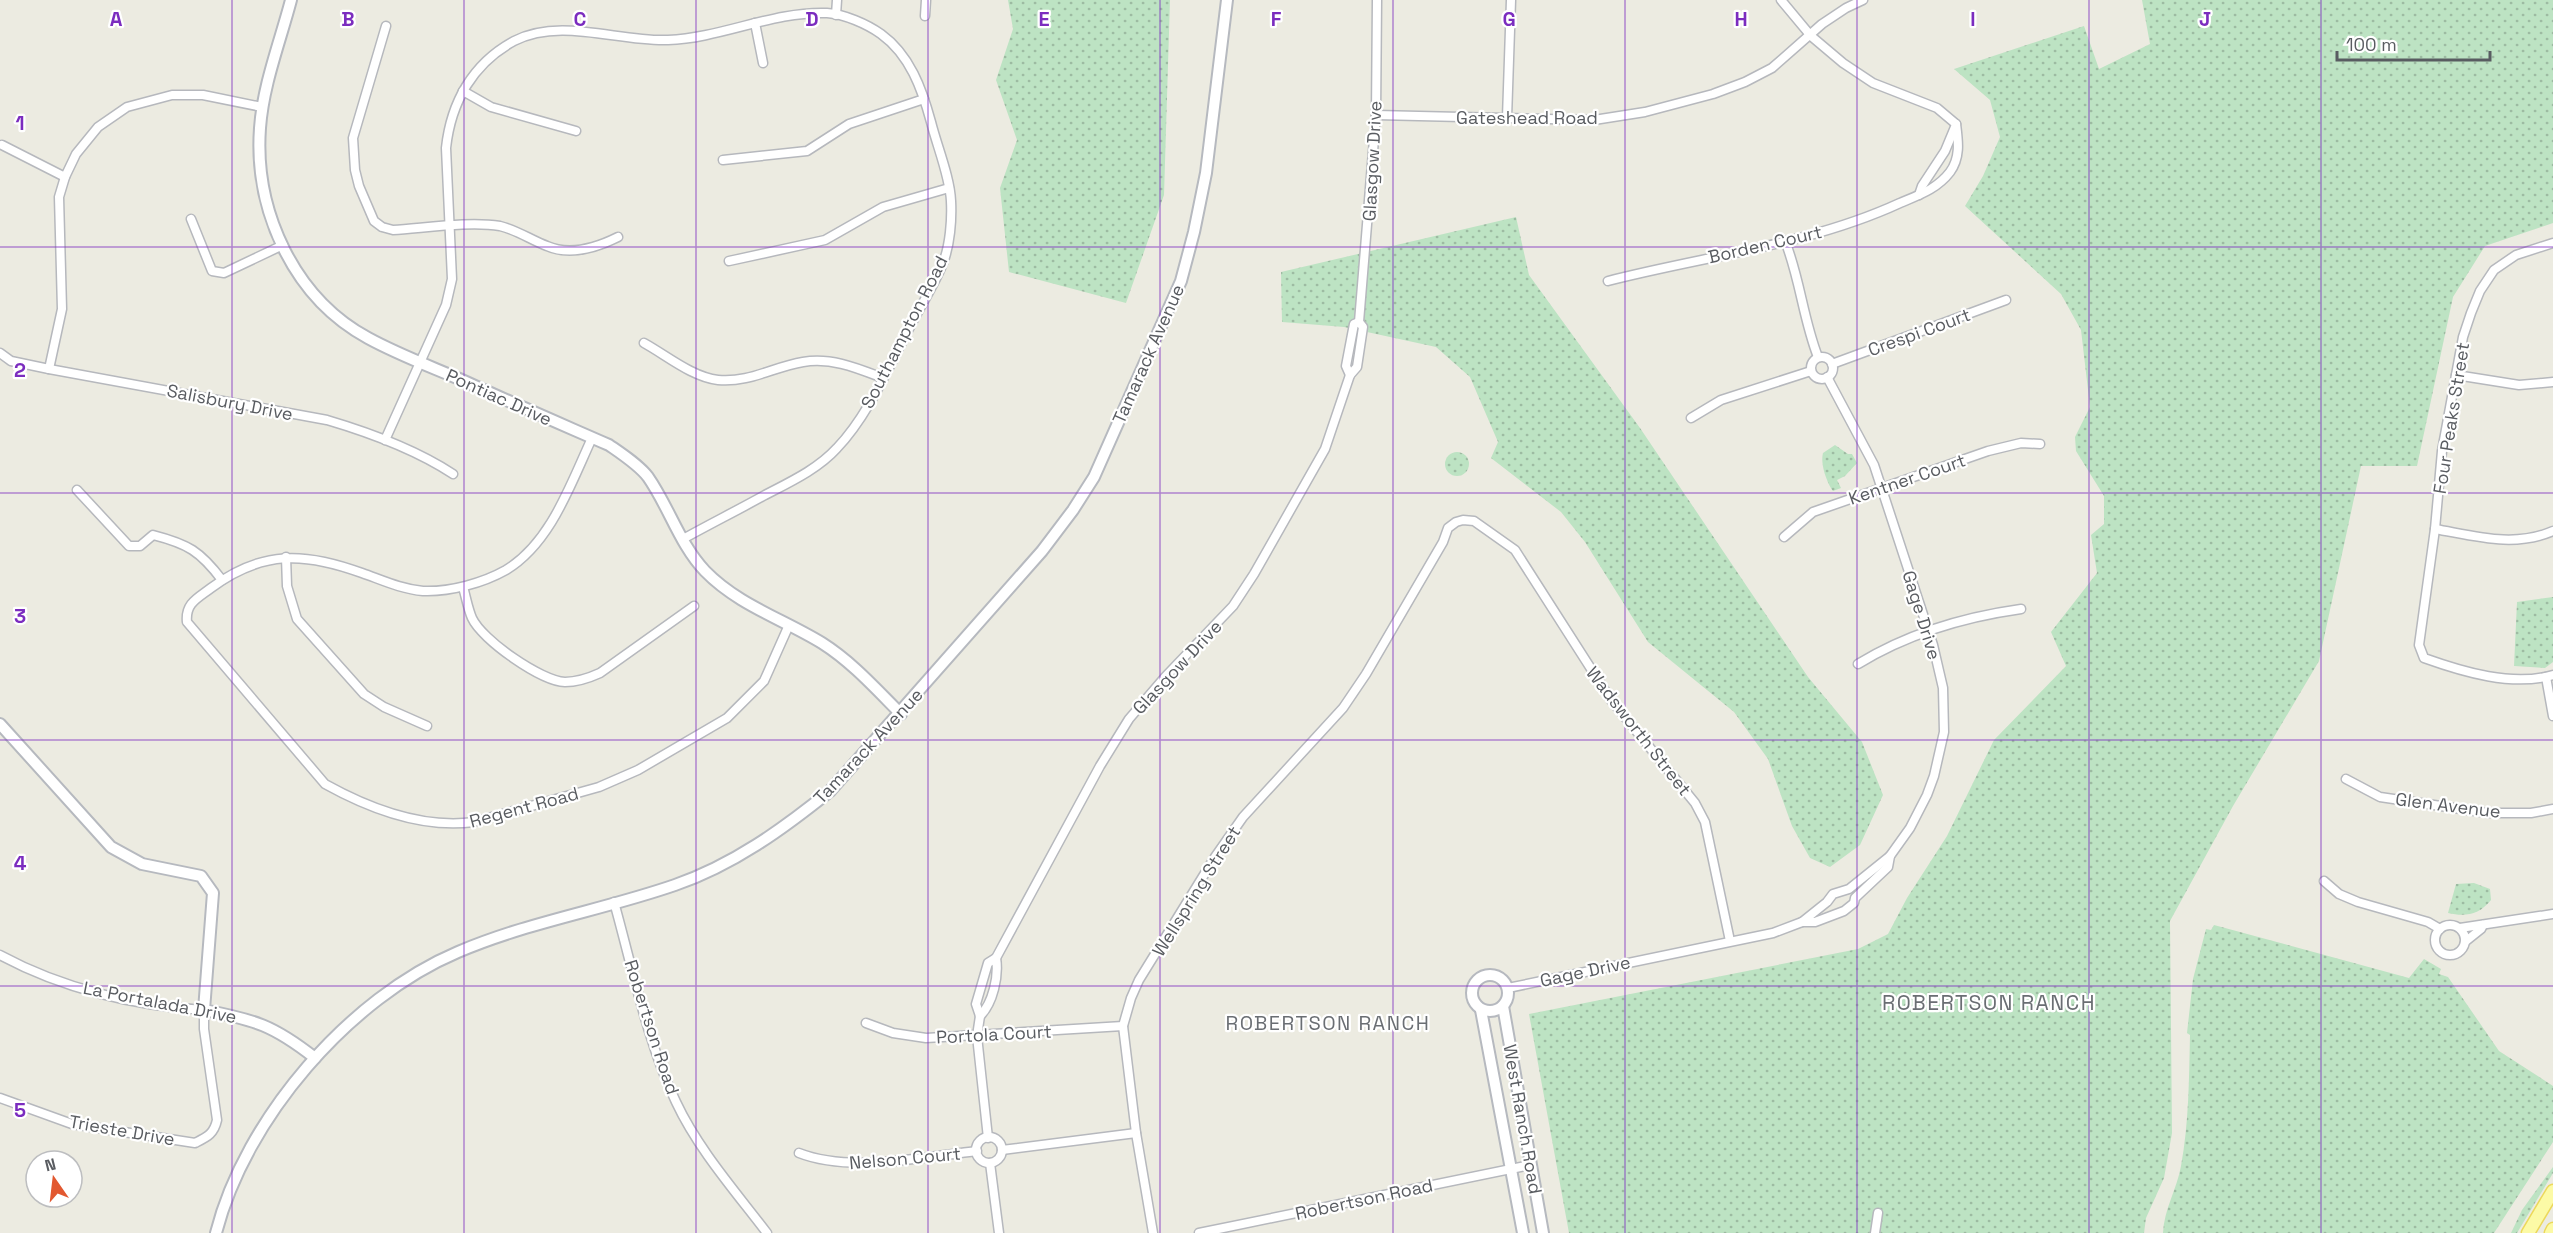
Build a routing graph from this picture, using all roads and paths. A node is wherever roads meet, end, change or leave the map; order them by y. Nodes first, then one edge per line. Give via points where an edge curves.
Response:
1 (291, 0) edge
2 (837, 0) edge
3 (927, 0) edge
4 (1227, 0) edge
5 (1377, 0) edge
6 (1511, 0) edge
7 (1781, 0) edge
8 (1863, 0) edge
9 (836, 15) junction
10 (925, 16) dead end
11 (755, 23) junction
12 (386, 26) dead end
13 (1811, 36) junction
14 (763, 63) dead end
15 (463, 91) junction
16 (924, 99) junction
17 (262, 107) junction
18 (1376, 115) junction
19 (1507, 118) junction
20 (1956, 124) junction
21 (576, 130) dead end
22 (2, 145) dead end
23 (723, 160) dead end
24 (1932, 173) junction
25 (65, 177) junction
26 (1944, 178) junction
27 (949, 188) junction
28 (1919, 195) junction
29 (191, 219) dead end
30 (451, 227) junction
31 (618, 237) dead end
32 (1785, 241) junction
33 (2553, 243) edge
34 (283, 245) junction
35 (729, 261) dead end
36 (1608, 281) dead end
37 (2006, 300) dead end
38 (644, 343) dead end
39 (0, 353) edge
40 (1818, 357) junction
41 (421, 362) junction
42 (1832, 364) junction
43 (49, 369) junction
44 (1811, 371) junction
45 (2456, 375) junction
46 (1827, 377) junction
47 (883, 378) junction
48 (2553, 382) edge
49 (1690, 418) dead end
50 (592, 438) junction
51 (385, 440) junction
52 (2040, 444) dead end
53 (453, 474) dead end
54 (1882, 489) junction
55 (77, 490) dead end
56 (1474, 521) joint
57 (2435, 529) junction
58 (2553, 531) edge
59 (1784, 537) dead end
60 (683, 539) junction
61 (286, 557) junction
62 (222, 580) junction
63 (463, 587) junction
64 (694, 606) dead end
65 (2020, 609) dead end
66 (789, 625) junction
67 (1928, 631) junction
68 (1858, 664) dead end
69 (2549, 676) edge
70 (901, 714) junction
71 (2553, 716) edge
72 (0, 724) edge
73 (427, 726) dead end
74 (2346, 779) dead end
75 (2553, 809) edge
76 (1890, 856) junction
77 (2324, 881) dead end
78 (1849, 889) junction
79 (1855, 898) junction
80 (614, 902) junction
81 (2553, 914) edge
82 (1802, 922) junction
83 (2483, 925) junction
84 (2460, 928) junction
85 (2440, 929) junction
86 (1730, 941) junction
87 (2466, 941) junction
88 (0, 955) edge
89 (996, 958) junction
90 (982, 983) junction
91 (993, 987) junction
92 (1508, 988) junction
93 (1503, 1005) junction
94 (204, 1010) junction
95 (1481, 1010) junction
96 (981, 1016) junction
97 (866, 1023) dead end
98 (1124, 1026) junction
99 (977, 1036) junction
100 (315, 1058) junction
101 (0, 1098) edge
102 (1136, 1133) junction
103 (988, 1138) junction
104 (1002, 1150) junction
105 (977, 1151) junction
106 (799, 1154) dead end
107 (990, 1163) junction
108 (1530, 1165) junction
109 (1510, 1170) junction
110 (2553, 1191) edge
111 (1878, 1213) dead end
112 (2553, 1229) edge
113 (216, 1233) edge
114 (766, 1233) edge
115 (999, 1233) edge
116 (1153, 1233) edge
117 (1199, 1233) edge
118 (1523, 1233) edge
119 (1543, 1233) edge
120 (1875, 1233) edge
121 (2528, 1233) edge
122 (2551, 1233) edge

1 - 17 main road, Pontiac Drive
2 - 9 street
3 - 10 street
4 - 70 main road, Tamarack Avenue via 1206,173 1186,261 1094,477 1042,552
5 - 18 street, Glasgow Drive
6 - 19 street
7 - 13 street
8 - 13 street, Gateshead Road via 1845,8
9 - 11 street, Southampton Road
9 - 16 street, Southampton Road via 884,37 904,57 920,83
11 - 14 street
11 - 15 street, Southampton Road via 668,40 562,30 537,32 515,40 491,56 474,72
12 - 30 street via 353,138 359,186 374,221 382,227
13 - 19 street, Gateshead Road via 1772,68 1713,94 1645,112 1594,120
13 - 20 street via 1873,83 1937,108
15 - 21 street via 491,107
15 - 30 street, Southampton Road via 448,127 446,148
16 - 23 street via 849,124 807,151
16 - 27 street, Southampton Road
17 - 25 street via 203,95 172,95 127,107 99,127 76,154
17 - 34 main road, Pontiac Drive via 262,189
18 - 19 street, Gateshead Road
18 - 89 street, Glasgow Drive via 1359,322 1354,324 1346,366 1350,375 1325,450 1233,606 1129,719
20 - 24 street
20 - 26 street, Borden Court via 1959,150
22 - 25 street
24 - 26 street
24 - 28 street
25 - 43 street via 59,197 62,309
26 - 28 street, Borden Court
27 - 35 street via 883,207 825,240
27 - 47 street, Southampton Road via 950,226 944,262
28 - 32 street, Borden Court via 1861,220
29 - 34 street via 212,271 224,273
30 - 31 street via 501,226 566,251 605,244
30 - 41 street, Southampton Road via 452,279 446,305
32 - 36 street, Borden Court
32 - 40 street
33 - 45 street, Four Peaks Street via 2516,255 2494,270 2475,302
34 - 41 main road, Pontiac Drive via 301,280 331,312 367,338
37 - 42 street, Crespi Court
38 - 47 street via 716,380 748,380 804,362 830,361
39 - 43 street, Salisbury Drive via 11,361
40 - 42 street via 1825,357
40 - 44 street via 1811,364
41 - 50 main road, Pontiac Drive
41 - 51 street, Southampton Road
42 - 46 street
43 - 51 street, Salisbury Drive via 327,420
44 - 46 street via 1820,378
44 - 49 street via 1721,400
45 - 48 street via 2519,385
45 - 57 street, Four Peaks Street via 2442,451
46 - 54 street, Gage Drive via 1867,451
47 - 60 street, Southampton Road via 850,434 835,451 803,475
50 - 60 main road, Pontiac Drive via 623,454 647,476
50 - 63 street, Regent Road via 552,524 518,562
51 - 53 street, Salisbury Drive
52 - 54 street, Kentner Court via 2021,443 1988,451
54 - 59 street, Kentner Court via 1813,512
54 - 67 street, Gage Drive
55 - 62 street via 129,546 140,546 153,535 179,542 206,559
56 - 86 street, Wadsworth Street via 1515,550 1611,700 1695,802 1705,822
56 - 98 street, Wellspring Street via 1456,522 1448,528 1384,644 1343,708 1243,817 1215,857 1139,980
57 - 58 street via 2513,542
57 - 69 street, Four Peaks Street via 2420,637 2424,658 2524,681
60 - 66 main road, Pontiac Drive via 695,560 735,597
61 - 62 street, Regent Road via 250,566
61 - 63 street, Regent Road via 336,563 399,587 424,591
61 - 73 street via 287,586 297,619 364,694
62 - 66 street, Regent Road via 189,604 187,622 325,784 347,797 423,823 474,822 599,787 638,770 727,718 764,681
63 - 64 street via 472,619 490,642 548,679 564,682 600,673
65 - 67 street
66 - 70 main road, Pontiac Drive via 854,667
67 - 68 street via 1888,646
67 - 76 street, Gage Drive via 1943,688 1944,732 1927,795
69 - 71 street
70 - 80 main road, Tamarack Avenue via 830,791 751,849 683,882
72 - 94 main road via 111,847 142,864 201,876 207,881 213,893
74 - 75 street, Glen Avenue via 2380,797 2488,813
76 - 78 street, Gage Drive
76 - 79 street, Gage Drive via 1888,867
77 - 85 street via 2339,894
78 - 79 street
78 - 82 street, Gage Drive via 1833,894
79 - 82 street, Gage Drive via 1844,911 1815,922
80 - 100 main road, Tamarack Avenue via 521,928 456,953 395,988
80 - 114 street, Robertson Road via 655,1046 676,1103 702,1146
81 - 83 street
82 - 86 street, Gage Drive via 1773,933
83 - 84 street
83 - 87 street
84 - 85 street via 2452,925
84 - 87 street
85 - 87 street via 2436,942 2443,953 2457,954
86 - 92 street, Gage Drive
88 - 94 street, La Portalada Drive via 26,969 93,992
89 - 90 street, Glasgow Drive via 988,963
89 - 91 street, Glasgow Drive
90 - 91 street
90 - 96 street, Glasgow Drive via 976,1004
91 - 96 street, Glasgow Drive
92 - 93 main road
92 - 95 main road via 1495,975 1478,979 1471,995
93 - 95 main road via 1493,1011
93 - 108 main road, West Ranch Road
94 - 100 main road, La Portalada Drive via 272,1027
94 - 101 street, Trieste Drive via 217,1120 215,1130 195,1143 72,1124
95 - 109 main road, West Ranch Road
96 - 99 street, Glasgow Drive
97 - 99 street, Portola Court via 893,1033 926,1038
98 - 99 street, Portola Court
98 - 102 street, Wellspring Street
99 - 103 street, Glasgow Drive
100 - 113 main road, Tamarack Avenue via 248,1150
102 - 104 street
102 - 116 street, Wellspring Street
103 - 104 street via 999,1142
103 - 105 street via 980,1142
104 - 107 street via 1000,1158
105 - 106 street, Nelson Court via 847,1164
105 - 107 street via 981,1160
107 - 115 street
108 - 109 street, Robertson Road
108 - 119 main road, West Ranch Road
109 - 117 street, Robertson Road
109 - 118 main road, West Ranch Road
110 - 121 main road
111 - 120 street
112 - 122 main road

